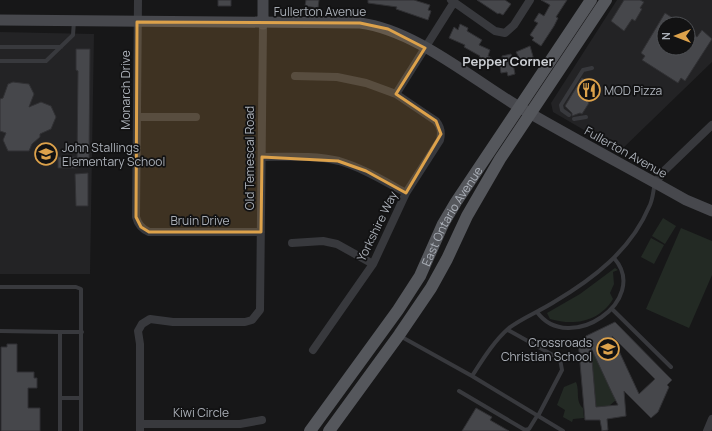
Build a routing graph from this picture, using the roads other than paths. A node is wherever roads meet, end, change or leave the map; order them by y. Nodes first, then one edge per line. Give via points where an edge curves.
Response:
1 (138, 0) edge
2 (263, 0) edge
3 (530, 0) edge
4 (591, 0) edge
5 (606, 0) edge
6 (453, 1) edge
7 (0, 20) edge
8 (74, 21) junction
9 (137, 22) junction
10 (262, 24) junction
11 (0, 47) edge
12 (61, 47) junction
13 (425, 48) junction
14 (0, 61) edge
15 (592, 68) dead end
16 (295, 76) dead end
17 (396, 94) junction
18 (519, 107) junction
19 (531, 113) junction
20 (569, 115) dead end
21 (137, 117) junction
22 (196, 117) dead end
23 (586, 117) dead end
24 (574, 119) dead end
25 (712, 125) edge
26 (262, 157) junction
27 (655, 183) junction
28 (406, 193) junction
29 (712, 211) edge
30 (141, 227) joint
31 (261, 232) junction
32 (292, 244) dead end
33 (614, 258) junction
34 (373, 264) junction
35 (0, 287) edge
36 (612, 309) junction
37 (538, 312) junction
38 (508, 330) junction
39 (0, 331) edge
40 (60, 332) junction
41 (82, 332) junction
42 (402, 337) junction
43 (313, 350) dead end
44 (671, 367) dead end
45 (472, 376) junction
46 (459, 391) dead end
47 (60, 398) junction
48 (81, 398) junction
49 (538, 416) junction
50 (712, 419) edge
51 (262, 420) dead end
52 (140, 428) edge
53 (60, 431) edge
54 (81, 431) edge
55 (310, 431) edge
56 (329, 431) edge
57 (563, 431) edge
58 (707, 431) edge

1 - 9 street, Monarch Drive
2 - 10 main road, Old Temescal Road
3 - 6 street via 514,25 505,33 495,31
4 - 18 main road, East Ontario Avenue
5 - 19 main road, East Ontario Avenue
6 - 13 street
7 - 8 main road, Fullerton Avenue
8 - 9 main road, Fullerton Avenue
8 - 12 lane via 73,35
9 - 10 main road, Fullerton Avenue
9 - 21 street, Monarch Drive
10 - 13 main road, Fullerton Avenue via 360,23 388,29
10 - 26 street, Old Temescal Road
11 - 12 lane
12 - 14 lane via 42,62
13 - 17 street
13 - 18 main road, Fullerton Avenue
15 - 20 lane via 583,70 561,105 562,110
16 - 17 street via 352,79
17 - 28 street, Yorkshire Way via 436,121 441,129 440,140
18 - 19 main road, Fullerton Avenue
18 - 55 main road, East Ontario Avenue via 443,224 420,276
19 - 27 main road, Fullerton Avenue
19 - 42 main road, East Ontario Avenue via 467,216 448,259
21 - 22 street
21 - 30 street, Monarch Drive via 136,217
23 - 24 lane
25 - 27 street
26 - 28 street via 338,161 366,171
26 - 31 street, Old Temescal Road
27 - 29 main road, Fullerton Avenue
27 - 33 lane via 650,206
28 - 34 street, Yorkshire Way
30 - 31 street, Bruin Drive via 150,232
31 - 52 street, Old Temescal Road via 261,303 257,316 252,320 173,322 150,319 142,324 138,331
32 - 34 street via 323,241 337,244
33 - 36 lane via 619,264 624,280 619,299
33 - 37 lane via 588,281
34 - 43 street, Yorkshire Way
35 - 41 lane via 80,288
36 - 37 lane via 587,325 564,328 548,323
36 - 44 lane
37 - 38 lane
38 - 45 lane via 497,340
38 - 49 lane via 560,359 562,364 562,370
39 - 40 lane
40 - 41 lane
40 - 47 lane
41 - 48 lane
42 - 45 lane
42 - 56 main road, East Ontario Avenue
45 - 49 lane
46 - 49 lane via 525,430 529,429
47 - 48 lane
47 - 53 lane
48 - 54 lane
49 - 57 lane
50 - 58 street
51 - 52 street, Kiwi Circle via 240,424

